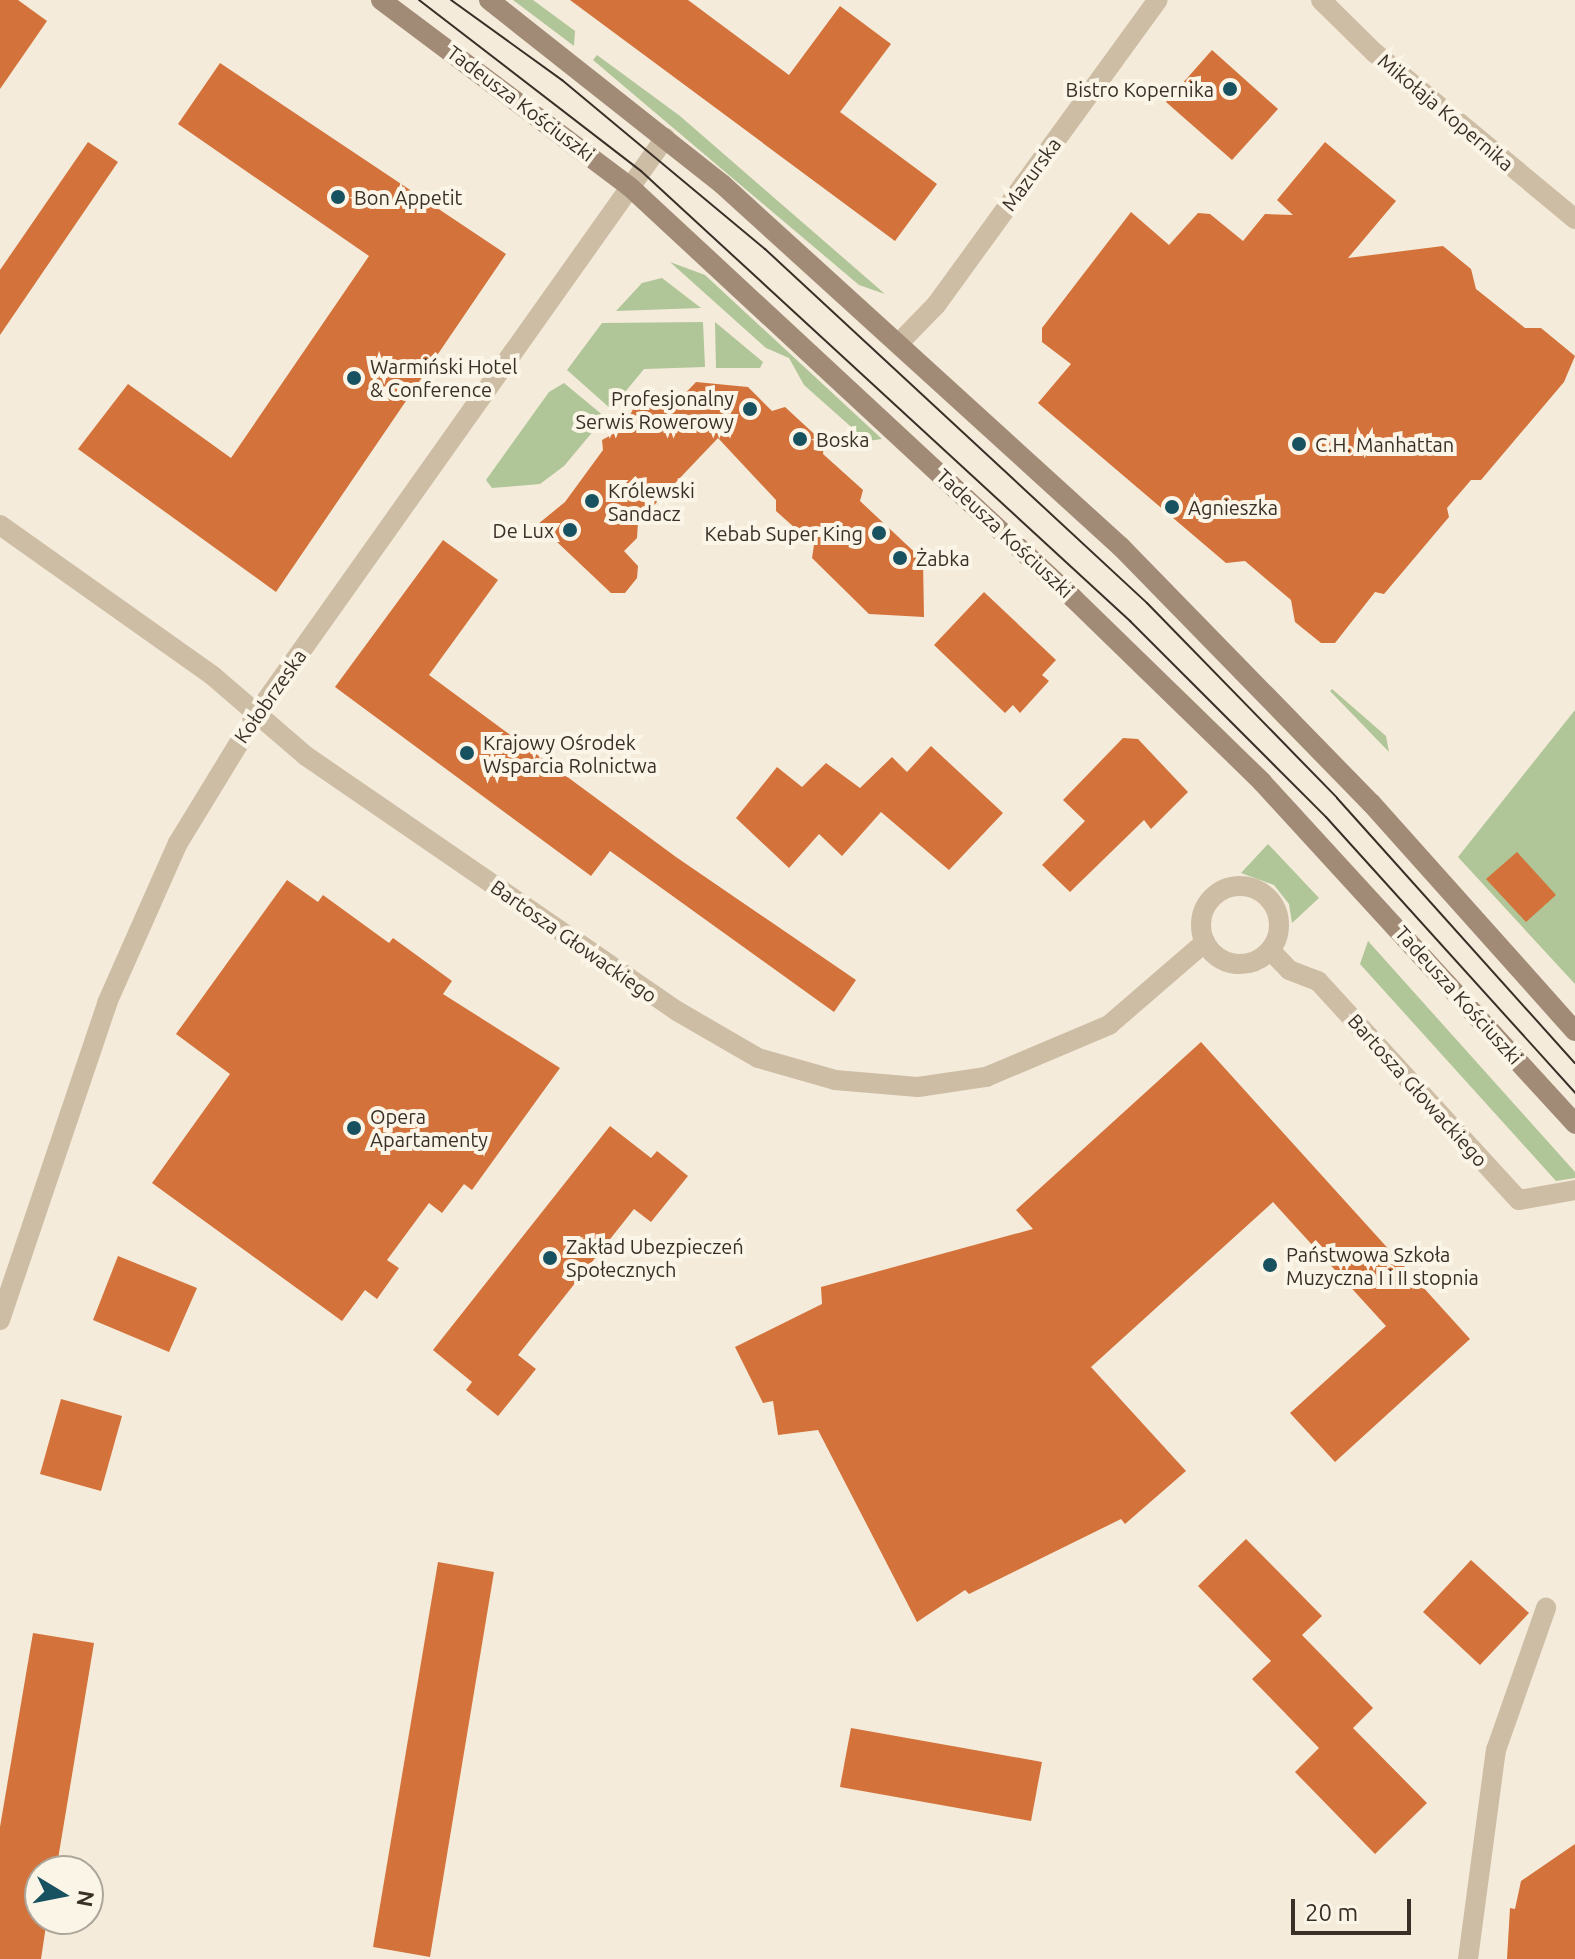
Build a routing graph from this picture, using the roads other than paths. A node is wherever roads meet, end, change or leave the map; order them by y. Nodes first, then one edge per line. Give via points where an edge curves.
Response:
1 (381, 0) edge
2 (489, 0) edge
3 (1158, 0) edge
4 (1321, 0) edge
5 (665, 138) junction
6 (630, 187) junction
7 (1575, 219) edge
8 (899, 343) junction
9 (0, 525) edge
10 (258, 712) junction
11 (1205, 942) junction
12 (1270, 950) junction
13 (1575, 1031) edge
14 (1575, 1124) edge
15 (1575, 1190) edge
16 (0, 1320) edge
17 (1546, 1608) dead end
18 (1468, 1959) edge

1 - 6 street, Tadeusza Kościuszki
2 - 5 street
3 - 8 street, Mazurska via 936,305
4 - 7 street, Mikołaja Kopernika via 1375,53
5 - 6 street, Kołobrzeska
5 - 8 street
6 - 10 street, Kołobrzeska
6 - 14 street, Tadeusza Kościuszki via 1220,740
8 - 13 street via 1121,547 1260,688
9 - 10 street, Bartosza Głowackiego
10 - 11 street, Bartosza Głowackiego via 306,756 677,1011 758,1058 835,1080 918,1087 986,1077 1109,1025
10 - 16 street, Kołobrzeska via 178,843 107,1003
11 - 12 street via 1235,964
11 - 12 street via 1206,905 1225,889 1250,887 1277,913
12 - 15 street, Bartosza Głowackiego via 1289,970 1318,981 1519,1200
17 - 18 street via 1496,1750

